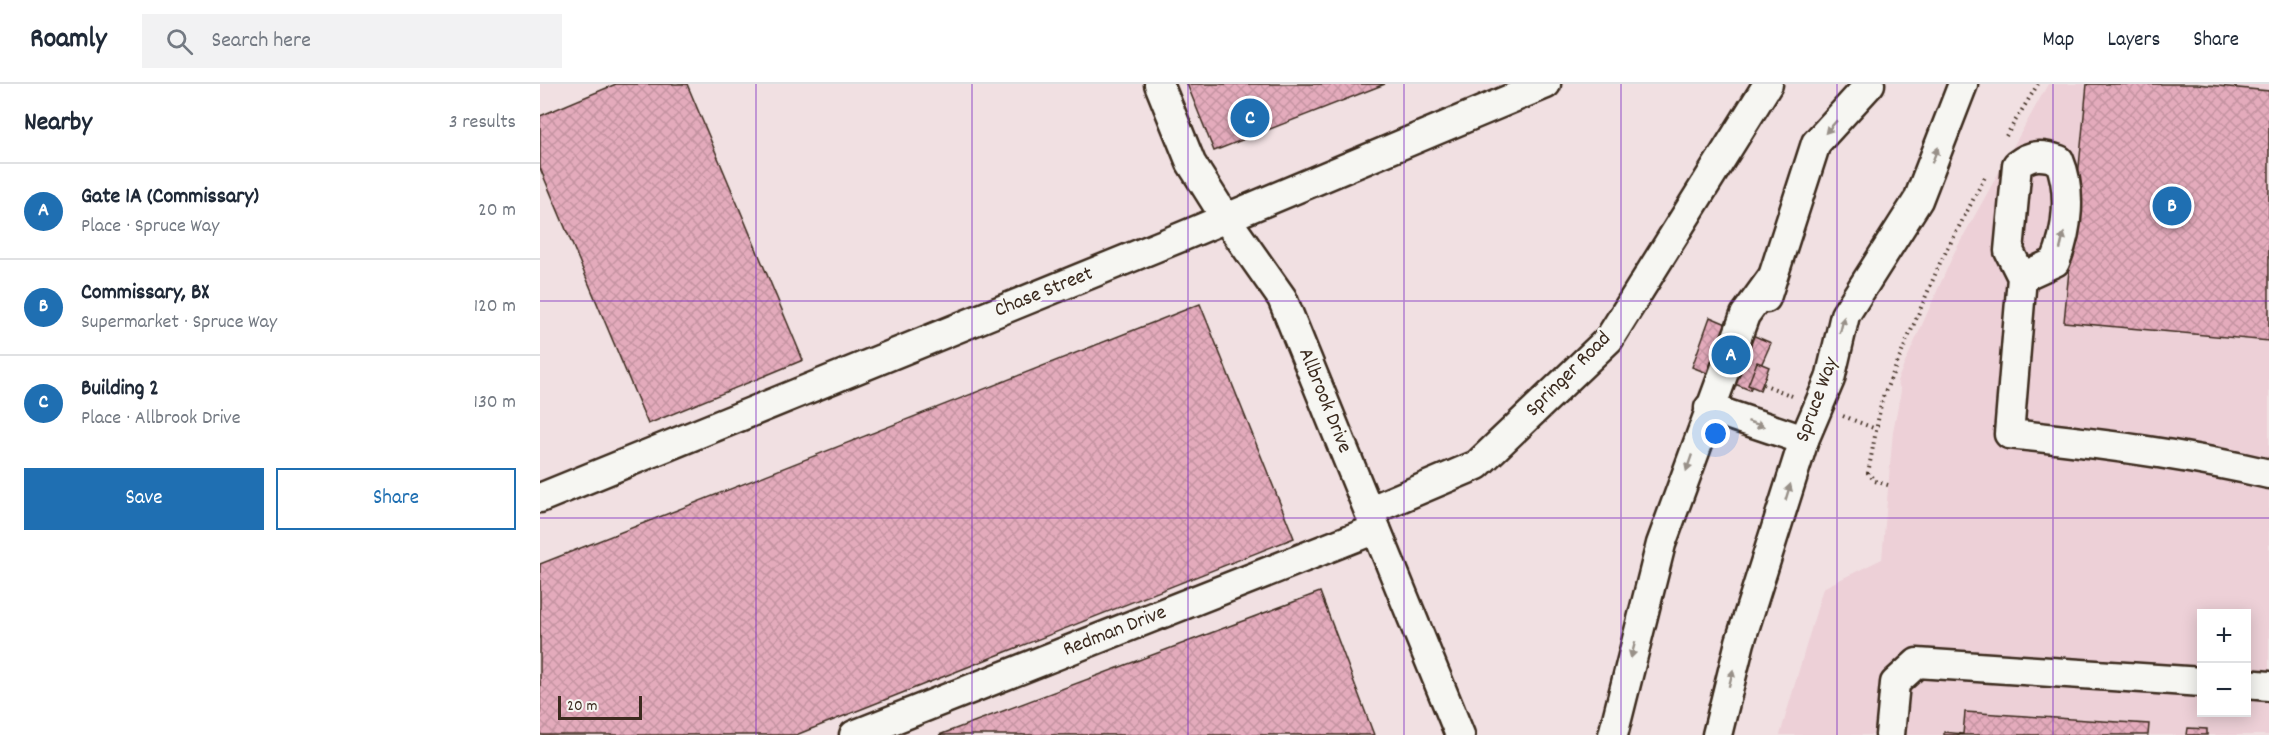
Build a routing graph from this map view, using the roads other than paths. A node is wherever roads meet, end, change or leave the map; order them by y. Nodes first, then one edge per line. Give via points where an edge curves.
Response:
1 (1159, 84) edge
2 (1546, 84) edge
3 (1768, 84) edge
4 (1870, 84) edge
5 (1963, 84) edge
6 (1225, 217) junction
7 (2022, 277) dead end
8 (1709, 408) junction
9 (1804, 440) junction
10 (2269, 474) edge
11 (540, 498) edge
12 (1373, 520) junction
13 (2197, 682) edge
14 (2251, 684) edge
15 (2269, 686) edge
16 (855, 735) edge
17 (1460, 735) edge
18 (1613, 735) edge
19 (1717, 735) edge
20 (1890, 735) edge

1 - 6 street, Allbrook Drive via 1191,163
2 - 6 street, Chase Street
3 - 12 street, Springer Road via 1609,339 1478,465
4 -> 8 street via 1816,143 1771,279 1745,315
9 -> 5 street, Spruce Way via 1830,379 1845,315 1918,200
6 - 11 street, Chase Street
6 - 12 street, Allbrook Drive via 1282,298
7 - 10 street via 2009,434 2138,448
8 -> 9 street
8 -> 18 street via 1661,544
19 -> 9 street, Spruce Way via 1740,642
12 - 16 street, Redman Drive
12 - 17 street, Allbrook Drive
13 - 20 street via 1917,663 1895,683
14 - 15 street

